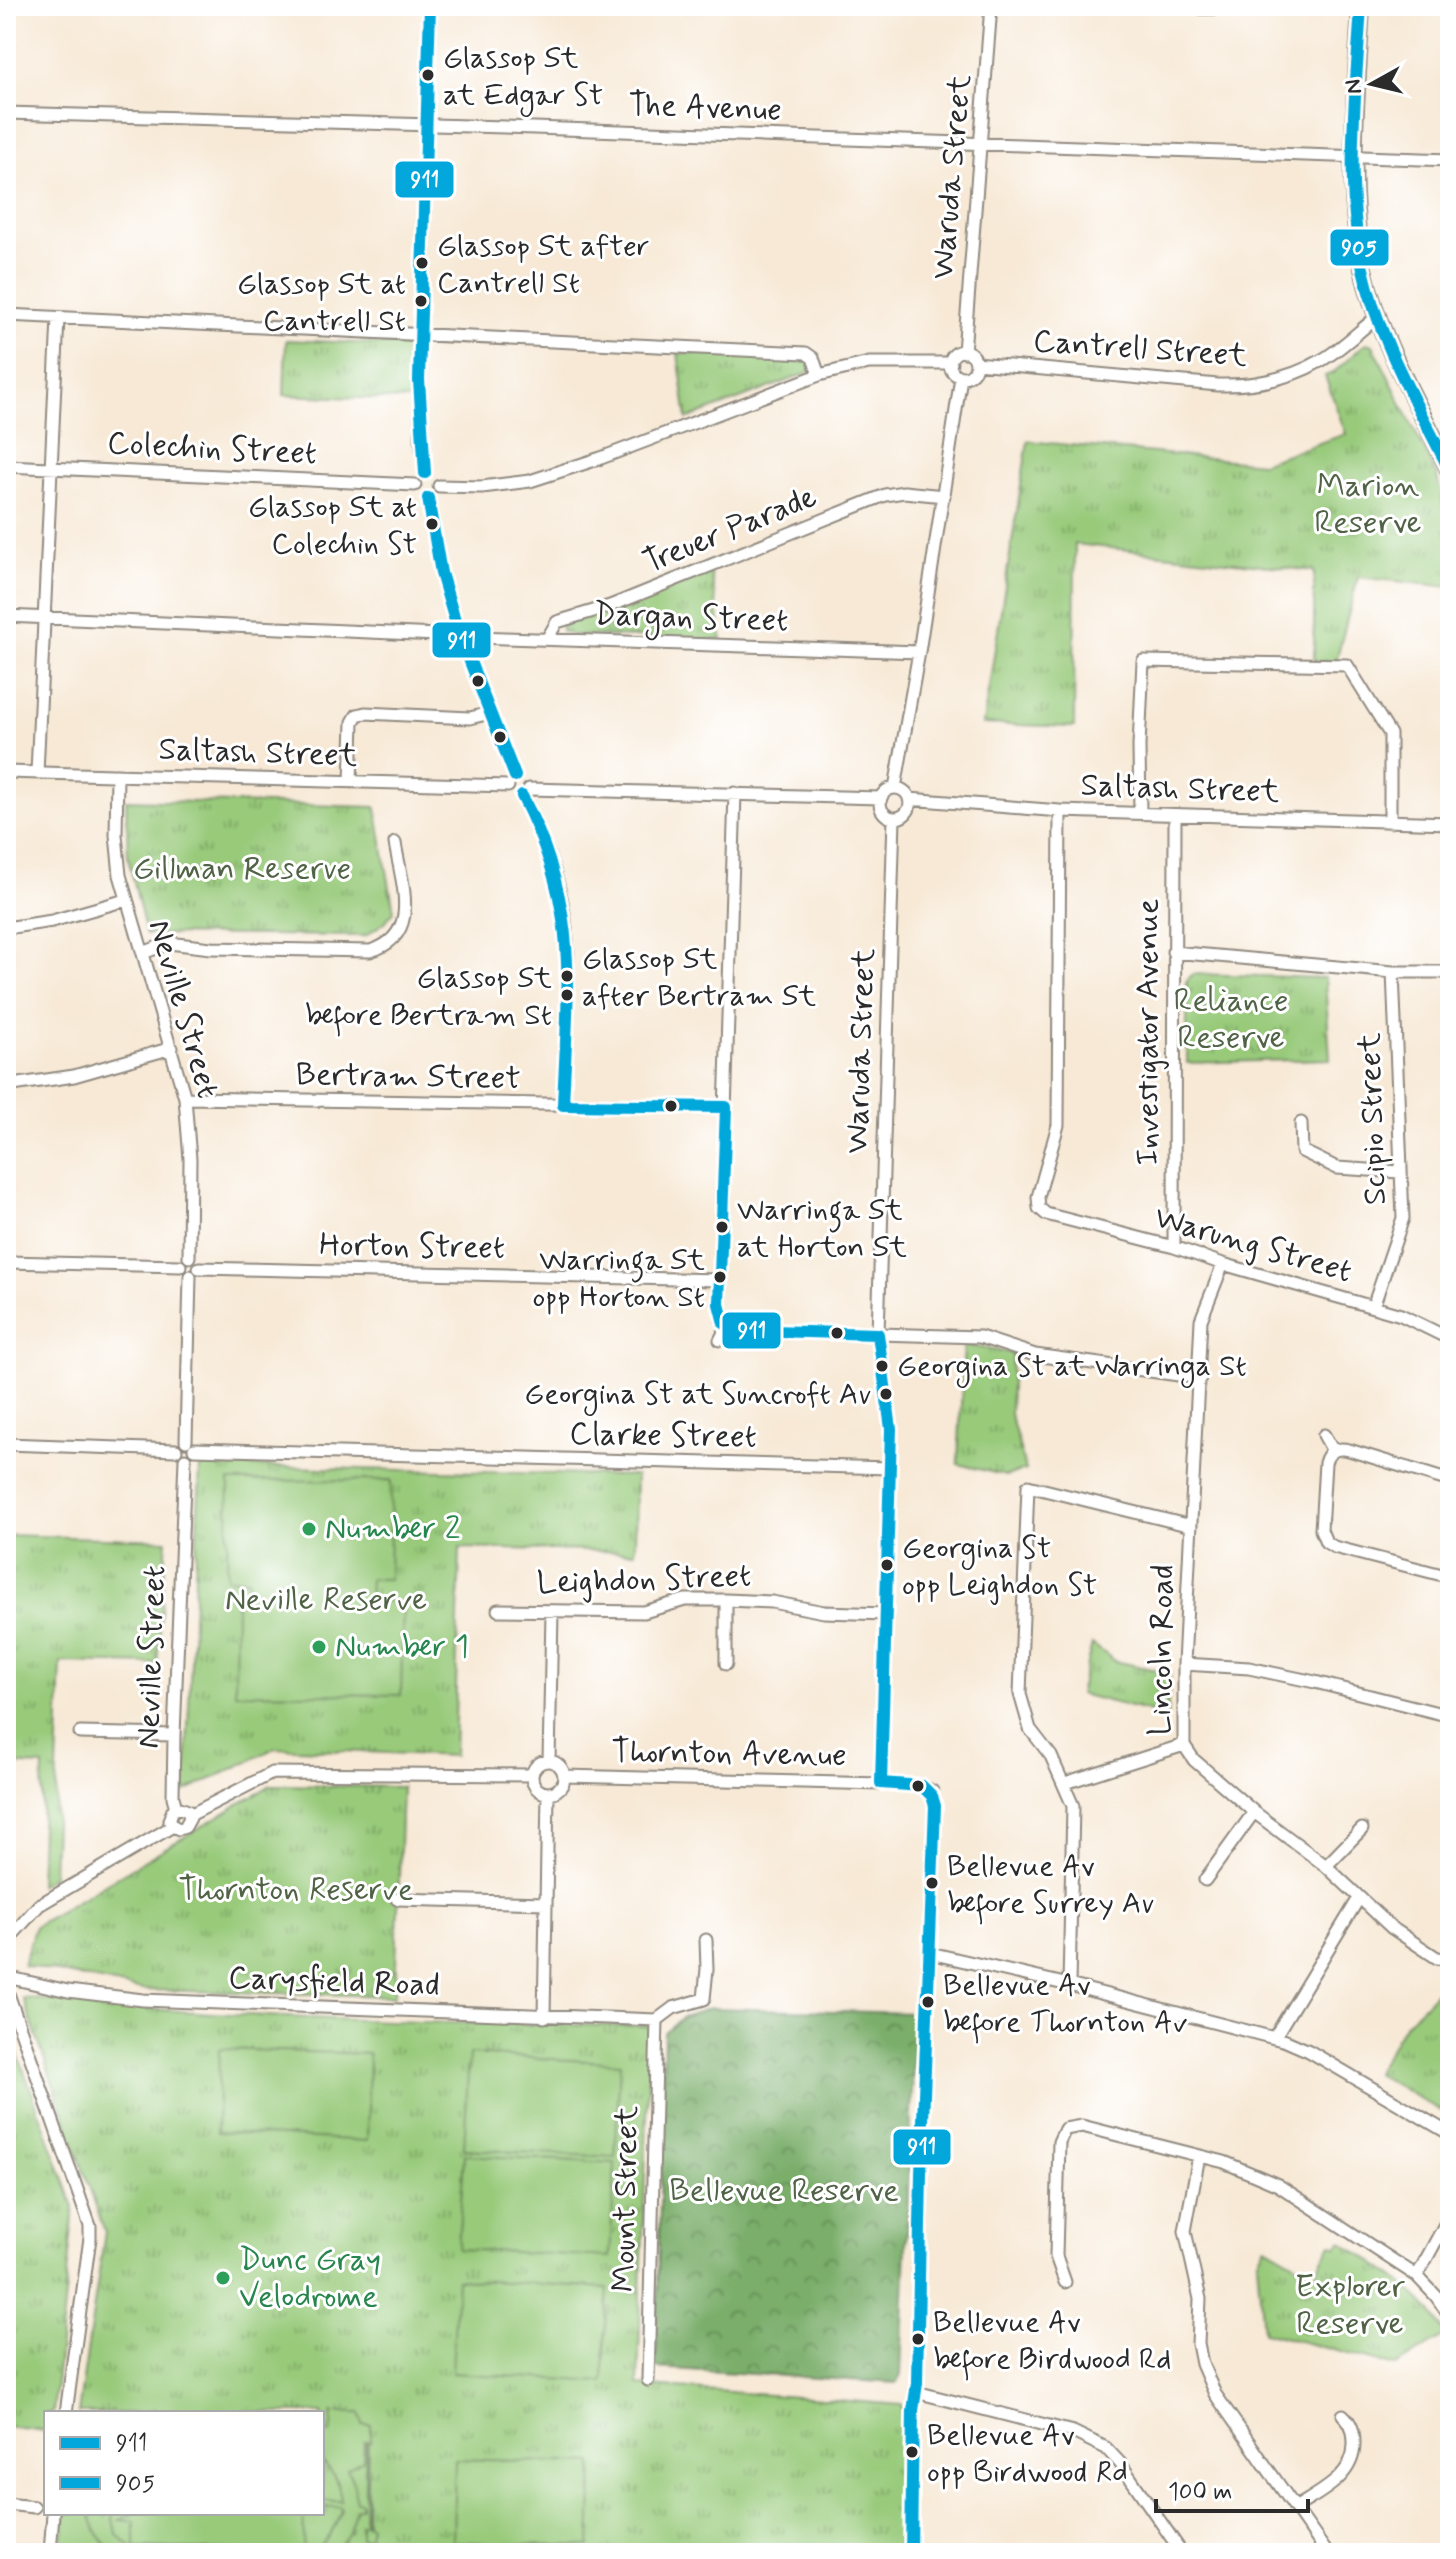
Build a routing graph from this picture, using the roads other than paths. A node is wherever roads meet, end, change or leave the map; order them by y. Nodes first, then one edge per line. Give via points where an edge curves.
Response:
1 (430, 6) edge
2 (991, 6) edge
3 (1201, 6) edge
4 (1267, 6) edge
5 (1359, 11) edge
6 (6, 113) edge
7 (426, 126) junction
8 (981, 143) junction
9 (1355, 156) junction
10 (1450, 160) edge
11 (6, 315) edge
12 (1377, 317) junction
13 (58, 318) junction
14 (421, 335) junction
15 (964, 352) junction
16 (951, 363) junction
17 (976, 363) junction
18 (819, 375) junction
19 (961, 377) junction
20 (6, 466) edge
21 (51, 468) junction
22 (1450, 471) edge
23 (425, 473) junction
24 (415, 485) junction
25 (439, 486) junction
26 (944, 496) junction
27 (428, 498) junction
28 (6, 616) edge
29 (44, 618) junction
30 (459, 635) junction
31 (547, 639) junction
32 (919, 652) junction
33 (490, 713) junction
34 (6, 772) edge
35 (37, 773) junction
36 (117, 775) junction
37 (512, 781) junction
38 (351, 782) junction
39 (895, 788) junction
40 (526, 793) junction
41 (735, 793) junction
42 (881, 798) junction
43 (909, 799) junction
44 (1060, 811) junction
45 (1140, 813) junction
46 (1175, 816) junction
47 (894, 818) junction
48 (1390, 822) junction
49 (1450, 823) edge
50 (395, 843) dead end
51 (126, 900) junction
52 (6, 928) edge
53 (1173, 952) junction
54 (143, 953) junction
55 (1393, 972) junction
56 (1450, 972) edge
57 (172, 1048) junction
58 (6, 1086) edge
59 (185, 1098) junction
60 (563, 1105) junction
61 (726, 1107) junction
62 (1301, 1123) dead end
63 (1400, 1172) junction
64 (1174, 1247) junction
65 (189, 1257) junction
66 (6, 1262) edge
67 (1223, 1264) junction
68 (180, 1266) junction
69 (194, 1272) junction
70 (720, 1280) junction
71 (1373, 1307) junction
72 (727, 1327) junction
73 (878, 1334) junction
74 (1450, 1339) edge
75 (720, 1340) dead end
76 (1200, 1378) junction
77 (1324, 1435) dead end
78 (6, 1444) edge
79 (190, 1445) junction
80 (1333, 1451) junction
81 (181, 1455) junction
82 (890, 1468) junction
83 (1450, 1481) edge
84 (1191, 1526) junction
85 (1450, 1577) edge
86 (726, 1600) junction
87 (498, 1610) dead end
88 (552, 1612) junction
89 (886, 1614) junction
90 (726, 1664) dead end
91 (1184, 1664) junction
92 (1450, 1716) edge
93 (80, 1733) dead end
94 (174, 1735) junction
95 (1184, 1745) junction
96 (549, 1761) junction
97 (532, 1775) junction
98 (564, 1776) junction
99 (881, 1783) junction
100 (1065, 1783) junction
101 (548, 1793) junction
102 (176, 1808) junction
103 (1254, 1812) junction
104 (190, 1815) junction
105 (173, 1826) junction
106 (1362, 1829) dead end
107 (1326, 1866) junction
108 (1205, 1880) dead end
109 (1359, 1898) junction
110 (397, 1899) dead end
111 (546, 1903) junction
112 (706, 1940) dead end
113 (930, 1953) junction
114 (1450, 1959) edge
115 (6, 1961) edge
116 (8, 1983) edge
117 (1069, 1985) junction
118 (544, 2017) junction
119 (657, 2020) junction
120 (1274, 2038) junction
121 (1450, 2134) edge
122 (1199, 2156) junction
123 (1450, 2215) edge
124 (1417, 2276) junction
125 (1065, 2282) dead end
126 (1450, 2316) edge
127 (648, 2380) dead end
128 (916, 2392) junction
129 (66, 2411) edge
130 (1343, 2415) dead end
131 (6, 2504) edge
132 (34, 2507) dead end
133 (1295, 2508) junction
134 (53, 2515) edge
135 (50, 2553) edge
136 (911, 2553) edge
137 (1182, 2553) edge
138 (1327, 2553) edge

1 - 7 street
2 - 8 street, Waruda Street
3 - 4 main road
5 - 9 main road
6 - 7 street, The Avenue
7 - 8 street, The Avenue
7 - 14 street
8 - 9 street, The Avenue
8 - 15 street, Waruda Street
9 - 10 street, The Avenue
9 - 12 main road via 1358,238
11 - 13 street
12 - 17 street, Cantrell Street via 1322,360 1252,385
12 - 22 main road
13 - 14 street
13 - 21 street
14 - 18 street via 806,353
14 - 23 street
15 - 16 street
15 - 17 street
16 - 18 street via 878,362
16 - 19 street
17 - 19 street via 972,374
18 - 25 street via 530,481
19 - 26 street
20 - 21 street, Colechin Street
21 - 24 street, Colechin Street
21 - 29 street
23 - 24 street
23 - 25 street via 435,476
24 - 27 street via 418,494
25 - 27 street
26 - 31 street, Treuer Parade via 885,495 610,606 557,622
26 - 32 street
27 - 30 street
28 - 29 street, Dargan Street
29 - 30 street, Dargan Street
29 - 35 street
30 - 31 street, Dargan Street
30 - 33 street
31 - 32 street, Dargan Street
32 - 39 street
33 - 37 street
33 - 38 street via 470,718 357,715
34 - 35 street, Saltash Street
35 - 36 street, Saltash Street
36 - 38 street, Saltash Street
36 - 51 street, Neville Street via 116,835
37 - 38 street, Saltash Street
37 - 40 street via 512,795
37 - 40 street via 525,777
39 - 42 street
39 - 43 street
40 - 41 street
40 - 60 street via 564,911
41 - 42 street
41 - 61 street
42 - 47 street via 882,811
43 - 44 street, Saltash Street
43 - 47 street via 907,812
44 - 45 street, Saltash Street
44 - 64 street, Warung Street via 1058,1125 1034,1211
45 - 46 street, Saltash Street
45 - 48 street via 1143,661 1347,665 1390,734
46 - 48 street, Saltash Street
46 - 53 street, Investigator Avenue
47 - 73 street, Waruda Street
48 - 49 street, Saltash Street
50 - 54 street via 404,921 383,947 370,951 169,943
51 - 52 street
51 - 54 street, Neville Street
53 - 55 street
53 - 64 street, Investigator Avenue
54 - 57 street, Neville Street
55 - 56 street
55 - 63 street, Scipio Street
57 - 58 street via 89,1072
57 - 59 street, Neville Street
59 - 60 street, Bertram Street
59 - 65 street, Neville Street
60 - 61 street, Bertram Street
61 - 70 street
62 - 63 street via 1302,1151 1337,1168
63 - 71 street, Scipio Street via 1403,1218
64 - 67 street, Warung Street
65 - 68 street
65 - 69 street via 196,1260
66 - 68 street
67 - 71 street, Warung Street
67 - 76 street, Lincoln Road via 1201,1320
68 - 69 street via 182,1274
69 - 70 street, Horton Street
69 - 79 street
70 - 72 street via 720,1313
71 - 74 street, Warung Street
72 - 73 street
72 - 75 street
73 - 76 street via 980,1337 1035,1355
73 - 82 street, Waruda Street via 891,1429
76 - 84 street, Lincoln Road
77 - 80 street
78 - 81 street
79 - 81 street via 179,1443
79 - 82 street, Clarke Street
80 - 83 street via 1349,1450
80 - 85 street via 1325,1463 1321,1546
81 - 94 street, Neville Street
82 - 89 street, Waruda Street
84 - 91 street, Lincoln Road
84 - 100 street via 1028,1486 1020,1694 1030,1729
86 - 88 street, Leighdon Street via 685,1600 644,1612
86 - 89 street, Leighdon Street
86 - 90 street
87 - 88 street, Leighdon Street
88 - 96 street
89 - 99 street, Waruda Street
91 - 92 street via 1249,1668
91 - 95 street, Lincoln Road
93 - 94 street
94 - 102 street, Neville Street
95 - 100 street
95 - 103 street, Lincoln Road
96 - 97 street via 536,1766
96 - 98 street via 561,1767
97 - 101 street via 534,1785
97 - 104 street via 272,1773
98 - 99 street, Thornton Avenue
98 - 101 street via 558,1790
99 - 113 street, Thornton Avenue via 925,1786 934,1797
100 - 117 street via 1073,1806
101 - 111 street
102 - 104 street
102 - 105 street via 169,1816
103 - 107 street, Lincoln Road
103 - 108 street
104 - 105 street via 185,1827
105 - 115 street via 39,1905 14,1933
106 - 107 street
107 - 109 street, Lincoln Road
109 - 114 street, Lincoln Road via 1392,1928 1437,1958
109 - 120 street
110 - 111 street
111 - 118 street
112 - 119 street via 704,1999 673,2008
113 - 117 street
113 - 128 street
115 - 116 street via 12,1969
116 - 118 street, Carysfield Road via 143,2000
116 - 129 street via 90,2226
117 - 120 street
118 - 119 street, Carysfield Road
119 - 127 street, Mount Street
120 - 121 street via 1309,2051
122 - 124 street via 1288,2191
122 - 125 street via 1082,2126 1065,2129 1059,2142 1055,2246
122 - 133 street via 1185,2231 1200,2299 1202,2364 1215,2394
123 - 124 street
124 - 126 street
128 - 136 street
128 - 137 street via 1096,2442 1120,2463
130 - 133 street via 1354,2435 1351,2463 1339,2478
131 - 132 street
133 - 138 street
134 - 135 street

